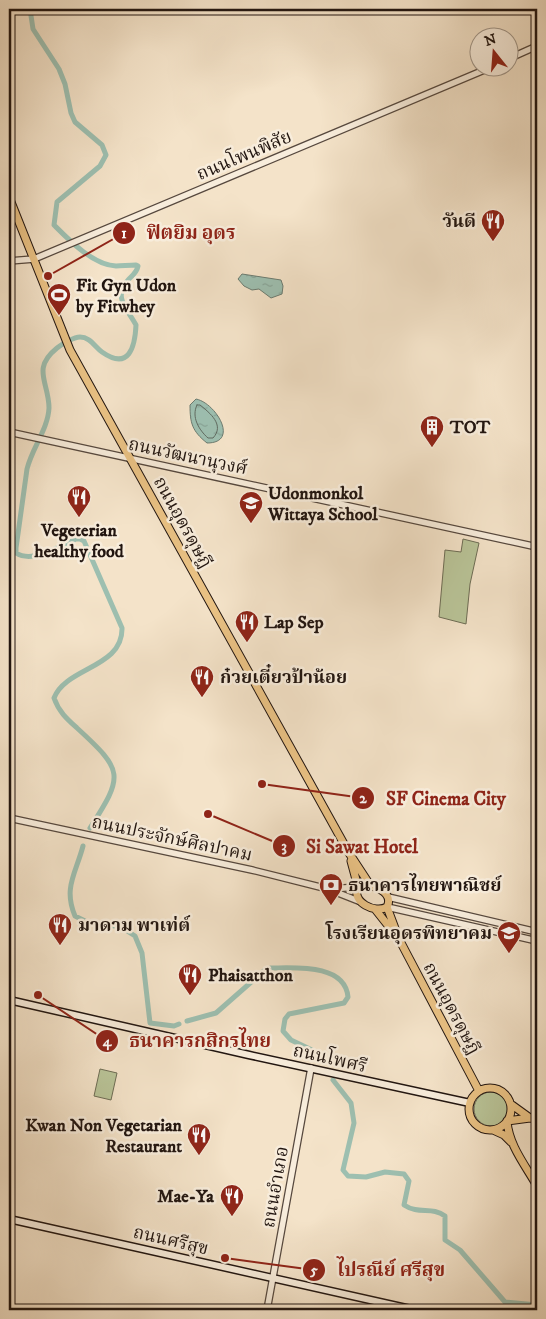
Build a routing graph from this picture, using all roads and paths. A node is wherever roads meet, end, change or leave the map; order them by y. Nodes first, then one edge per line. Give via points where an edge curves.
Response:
1 (537, 46) edge
2 (518, 55) edge
3 (468, 77) edge
4 (9, 197) edge
5 (34, 259) junction
6 (9, 261) edge
7 (9, 432) edge
8 (130, 458) junction
9 (537, 547) edge
10 (9, 818) edge
11 (349, 853) junction
12 (370, 885) junction
13 (358, 887) junction
14 (328, 889) junction
15 (388, 897) junction
16 (361, 902) junction
17 (387, 907) junction
18 (434, 908) junction
19 (375, 909) junction
20 (432, 917) junction
21 (535, 931) edge
22 (399, 939) junction
23 (535, 940) edge
24 (9, 1000) edge
25 (312, 1068) junction
26 (479, 1091) junction
27 (470, 1103) junction
28 (512, 1105) junction
29 (534, 1119) edge
30 (507, 1122) junction
31 (493, 1130) junction
32 (512, 1143) junction
33 (537, 1186) edge
34 (9, 1219) edge
35 (273, 1279) junction
36 (268, 1310) edge
37 (416, 1310) edge

1 - 2 street
3 - 5 street, ถนนโพนพิสัย
4 - 5 main road, ถนนอุดรดุษฎี
5 - 6 street, ถนนโพนพิสัย
5 - 8 main road, ถนนอุดรดุษฎี via 70,350
7 - 8 street, ถนนวัฒนานุวงศ์
8 - 9 street, ถนนวัฒนานุวงศ์
8 - 11 main road, ถนนอุดรดุษฎี
10 - 14 street, ถนนประจักษ์ศิลปาคม
11 - 12 main road, ถนนอุดรดุษฎี
11 - 13 main road, ถนนอุดรดุษฎี
12 - 13 main road
12 - 15 main road
13 - 14 street
13 - 16 main road via 357,896
14 - 16 street
15 - 17 main road
15 - 18 street
16 - 19 main road
17 - 19 main road
17 - 20 street
17 - 22 main road, ถนนอุดรดุษฎี
18 - 20 street
18 - 21 street
19 - 22 main road, ถนนอุดรดุษฎี
20 - 23 street
21 - 23 street
22 - 26 main road, ถนนอุดรดุษฎี
24 - 25 main road, ถนนโพศรี
25 - 27 main road, ถนนโพศรี
25 - 35 street, ถนนอำเภอ
26 - 27 main road
26 - 28 main road via 491,1087 500,1090
27 - 31 main road via 473,1121 480,1127
28 - 29 main road
28 - 30 main road
29 - 30 main road
30 - 31 main road
30 - 32 main road
31 - 32 main road
32 - 33 main road
34 - 35 main road, ถนนศรีสุข
35 - 36 street, ถนนอำเภอ
35 - 37 main road, ถนนศรีสุข

